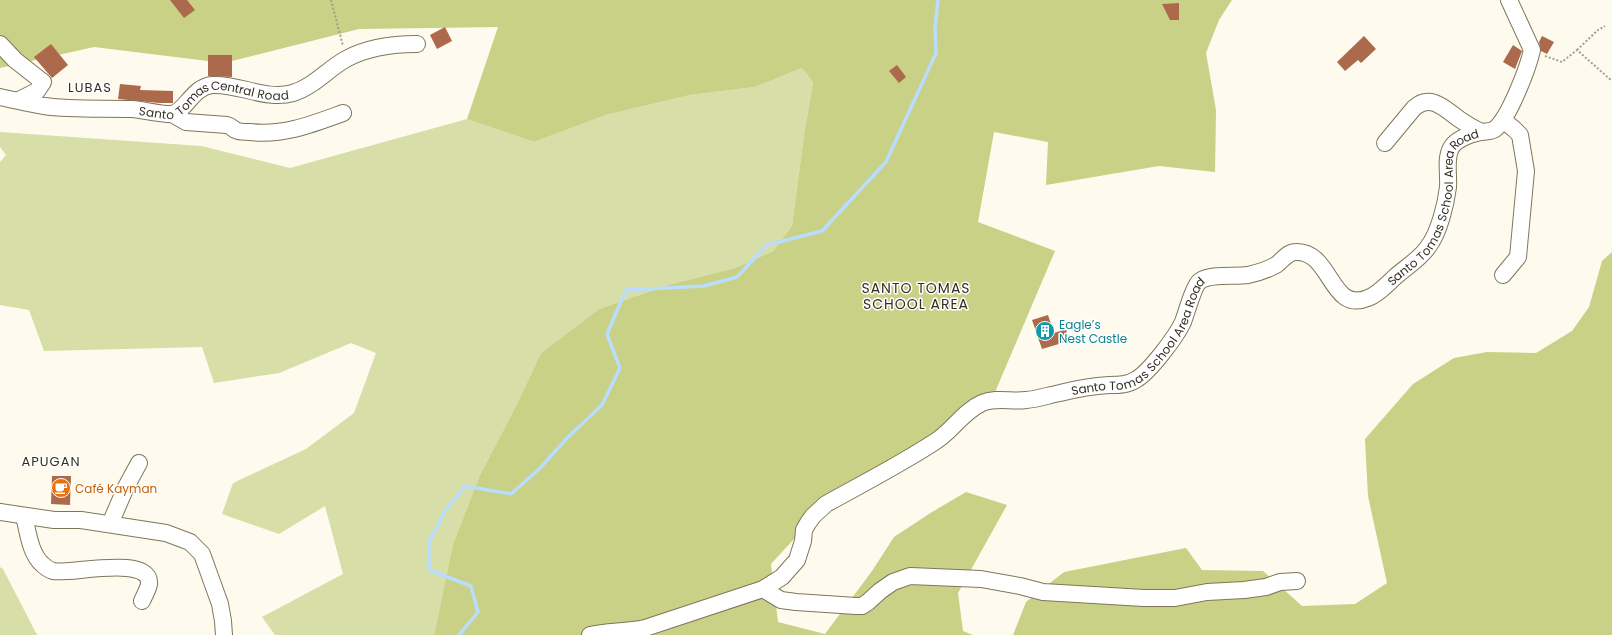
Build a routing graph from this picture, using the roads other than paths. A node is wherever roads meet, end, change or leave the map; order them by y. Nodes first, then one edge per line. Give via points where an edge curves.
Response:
1 (1509, 0) edge
2 (0, 44) edge
3 (417, 44) dead end
4 (0, 97) edge
5 (19, 100) junction
6 (172, 114) junction
7 (343, 114) dead end
8 (1503, 120) junction
9 (1481, 132) junction
10 (1385, 143) dead end
11 (1503, 275) dead end
12 (139, 463) dead end
13 (0, 512) edge
14 (24, 516) junction
15 (110, 524) junction
16 (1297, 581) dead end
17 (763, 589) junction
18 (142, 601) dead end
19 (224, 635) edge
20 (590, 635) edge

1 - 8 street, Santo Tomas School Area Road via 1532,51 1522,81
2 - 5 street via 15,60 43,82 37,91
3 - 6 street, Santo Tomas Central Road via 362,52 346,59 301,90 292,93 273,94 211,85 199,90 181,110
4 - 5 street, Santo Tomas Central Road
5 - 6 street, Santo Tomas Central Road via 45,106 134,109
6 - 7 street via 186,122 227,125 237,131 256,133 295,129
8 - 9 street, Santo Tomas School Area Road via 1493,131
8 - 11 street via 1520,135 1526,171 1518,257
9 - 10 street via 1441,105 1428,101 1418,104
9 - 17 street, Santo Tomas School Area Road via 1454,143 1450,150 1448,188 1440,221 1428,248 1380,291 1360,300 1345,297 1338,292 1314,257 1296,252 1259,272 1242,276 1206,278 1196,286 1177,333 1150,367 1134,381 1124,385 1092,386 1028,400 996,400 972,408 935,442 826,504 813,516 804,530 797,560 782,577
12 - 15 street
13 - 14 street
14 - 15 street
14 - 18 street via 36,557 43,565 53,571 109,567 140,571 148,578 149,583
15 - 19 street via 166,533 190,542 202,554 220,604
16 - 17 street via 1175,598 1144,598 1043,592 981,579 910,576 893,582 862,606 781,600
17 - 20 street, Santo Tomas School Area Road via 645,628

